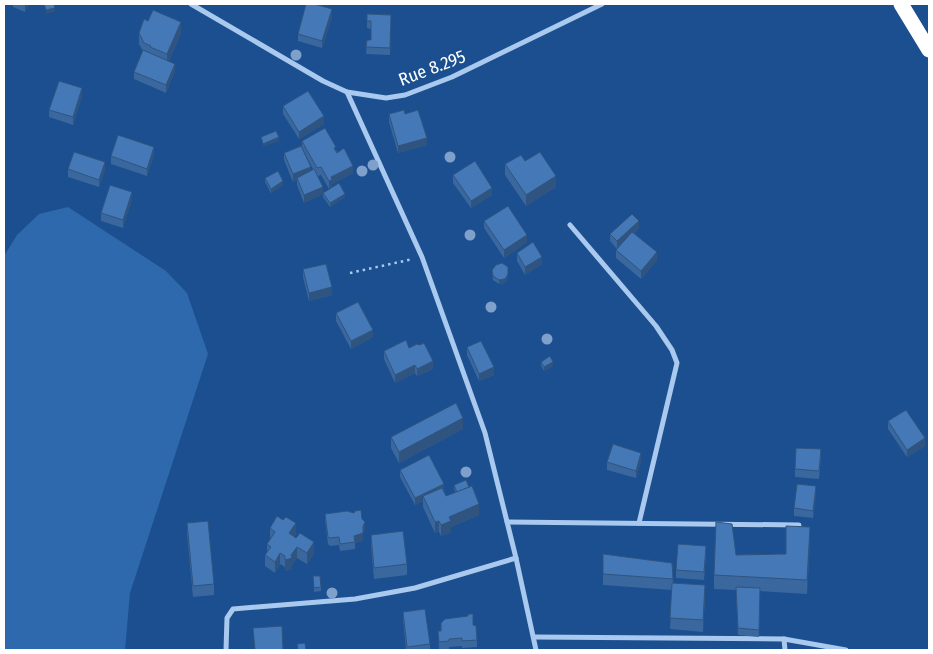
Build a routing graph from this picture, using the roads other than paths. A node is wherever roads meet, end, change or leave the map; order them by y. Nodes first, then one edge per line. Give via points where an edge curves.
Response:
1 (191, 4) edge
2 (602, 4) edge
3 (901, 4) edge
4 (929, 50) edge
5 (347, 92) junction
6 (570, 225) dead end
7 (507, 522) junction
8 (639, 523) junction
9 (799, 526) edge
10 (516, 558) junction
11 (534, 637) junction
12 (784, 639) junction
13 (226, 650) edge
14 (536, 650) edge
15 (785, 650) edge
16 (846, 650) edge

1 - 5 street, Rue 8.295
2 - 5 street, Rue 8.295 via 452,77 405,95 386,98
3 - 4 highway
5 - 7 street via 422,257 485,433
6 - 8 street via 656,326 677,363
7 - 8 street
7 - 10 street
8 - 9 street
10 - 11 street
10 - 13 street via 416,588 355,599 234,609 227,618
11 - 12 street
11 - 14 street
12 - 15 street
12 - 16 street

